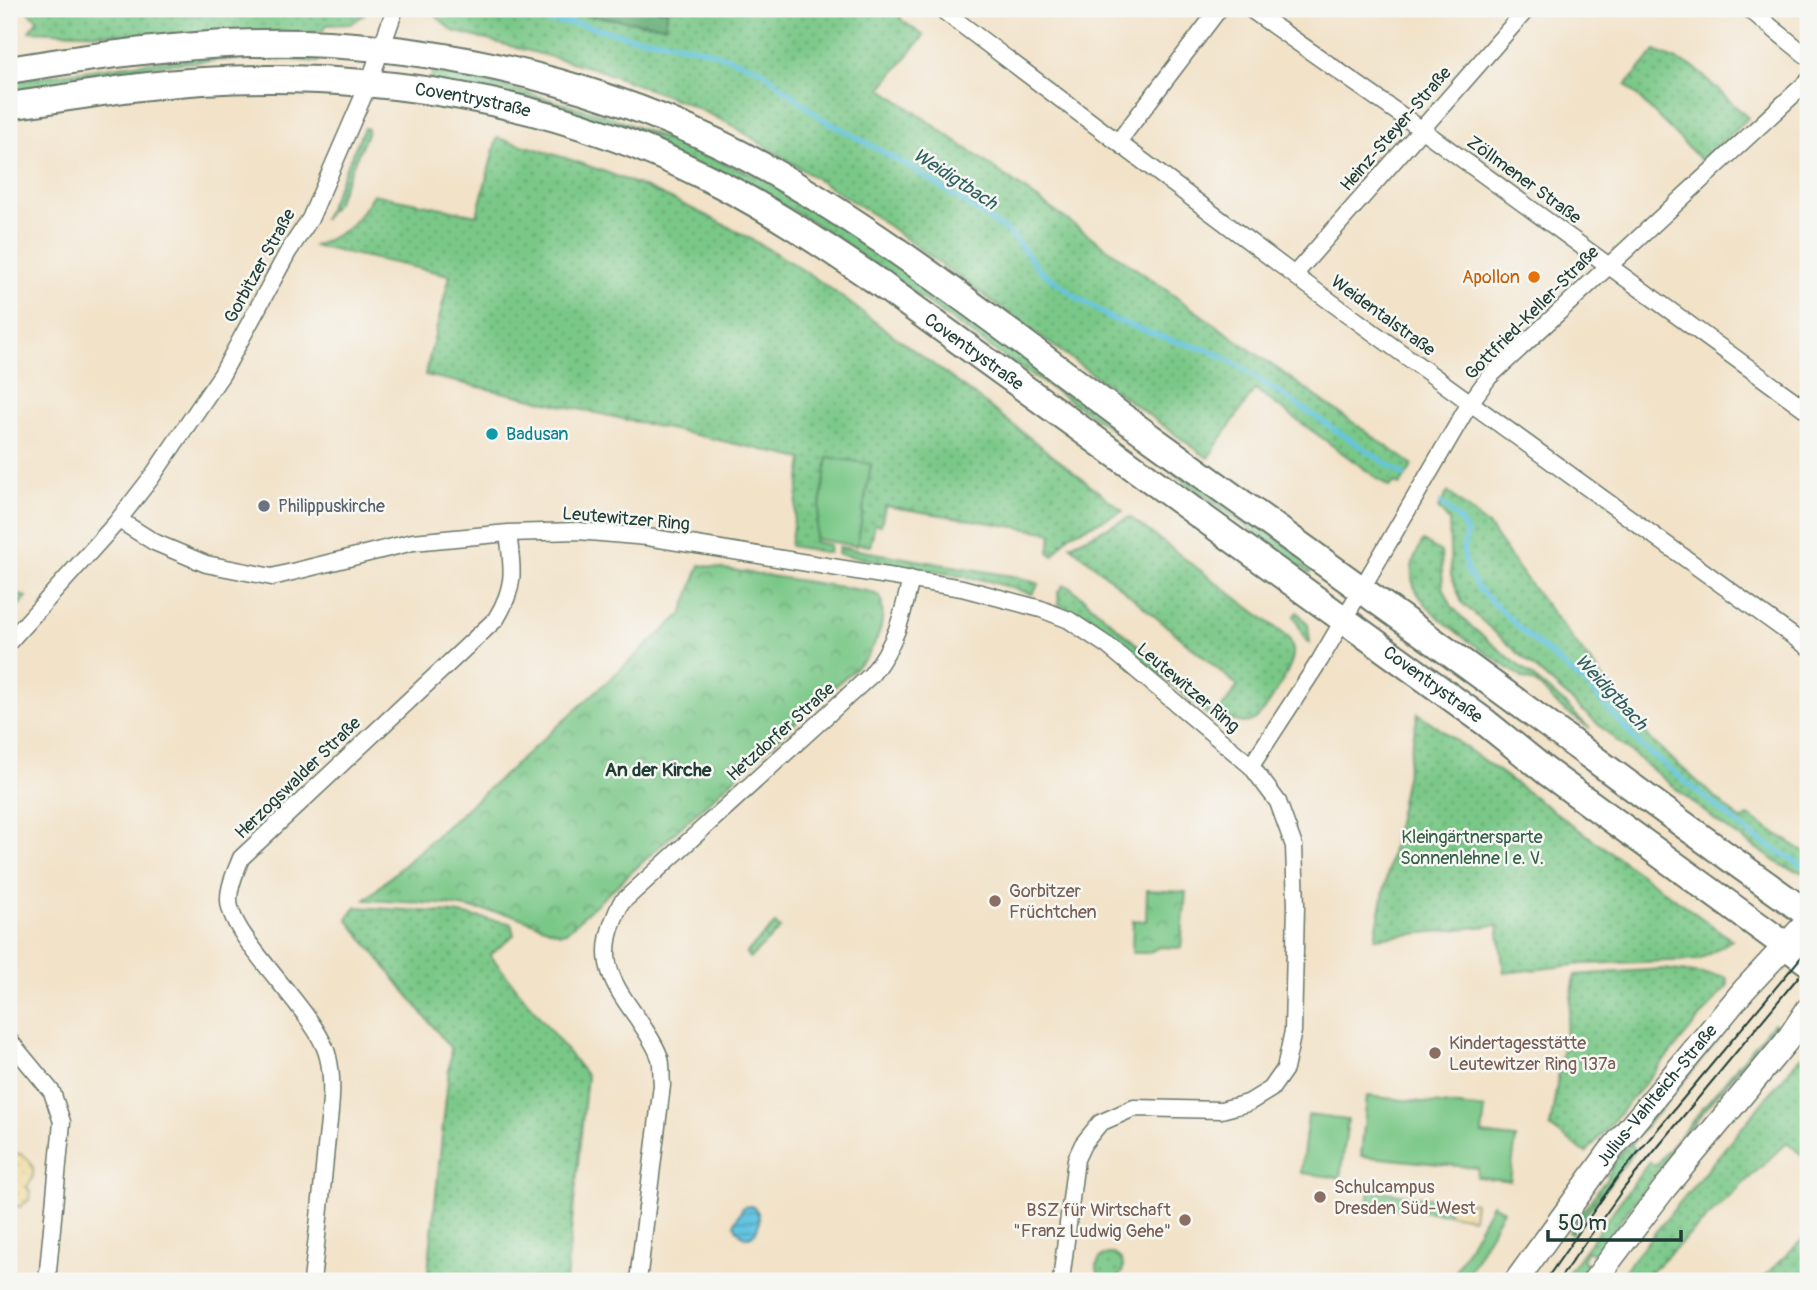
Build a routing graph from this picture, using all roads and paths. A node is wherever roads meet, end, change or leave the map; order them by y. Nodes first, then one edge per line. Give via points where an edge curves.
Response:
1 (395, 9) edge
2 (941, 9) edge
3 (1219, 9) edge
4 (1250, 9) edge
5 (1527, 9) edge
6 (1749, 9) edge
7 (382, 50) junction
8 (1808, 57) edge
9 (9, 70) edge
10 (1808, 81) edge
11 (369, 83) junction
12 (9, 106) edge
13 (1421, 129) junction
14 (1118, 142) junction
15 (1608, 265) junction
16 (1294, 275) junction
17 (1470, 403) junction
18 (1808, 411) edge
19 (118, 520) junction
20 (508, 533) junction
21 (911, 579) junction
22 (1362, 590) junction
23 (1343, 621) junction
24 (9, 642) edge
25 (1808, 647) edge
26 (1251, 766) junction
27 (1808, 914) edge
28 (1808, 920) edge
29 (1784, 945) junction
30 (1808, 962) edge
31 (1808, 1009) edge
32 (9, 1040) edge
33 (1540, 1251) junction
34 (47, 1281) edge
35 (312, 1281) edge
36 (638, 1281) edge
37 (1061, 1281) edge
38 (1516, 1281) edge
39 (1539, 1281) edge
40 (1594, 1281) edge

1 - 7 street, Gorbitzer Straße
2 - 14 street, Weidentalstraße
3 - 14 street
4 - 13 street, Zöllmener Straße
5 - 13 street, Heinz-Steyer-Straße
6 - 8 street
7 - 9 main road, Coventrystraße via 254,44
7 - 11 street, Gorbitzer Straße
7 - 22 main road, Coventrystraße via 490,65 613,100 772,172 897,252
10 - 15 street, Gottfried-Keller-Straße
11 - 12 main road, Coventrystraße via 200,81
11 - 19 street, Gorbitzer Straße via 310,219 222,374
11 - 23 main road, Coventrystraße via 458,95 551,117 650,152 759,205 878,282
13 - 15 street, Zöllmener Straße
13 - 16 street, Heinz-Steyer-Straße
14 - 16 street, Weidentalstraße
15 - 17 street, Gottfried-Keller-Straße via 1489,377
15 - 18 street, Zöllmener Straße
16 - 17 street, Weidentalstraße
17 - 22 street, Gottfried-Keller-Straße
17 - 25 street, Weidentalstraße
19 - 20 street, Leutewitzer Ring via 154,542 206,564 271,577 413,542
19 - 24 street
20 - 21 street, Leutewitzer Ring via 578,531 647,537
20 - 35 street, Herzogswalder Straße via 513,568 509,598 496,619 241,858 233,879 229,901 239,928 291,996 328,1056 331,1105
21 - 26 street, Leutewitzer Ring via 995,597 1069,620 1108,646
21 - 36 street, Hetzdorfer Straße via 896,635 871,675 621,903 611,924 606,949 609,969 616,989 652,1040 660,1059 662,1085
22 - 23 street, Gottfried-Keller-Straße
22 - 27 main road, Coventrystraße
23 - 26 street
23 - 29 main road, Coventrystraße
26 - 37 street, Leutewitzer Ring via 1278,802 1294,846 1293,1031 1285,1069 1271,1089 1248,1103 1221,1110 1134,1108 1100,1123 1076,1159
28 - 29 main road, Julius-Vahlteich-Straße
29 - 30 main road, Coventrystraße
29 - 33 main road, Julius-Vahlteich-Straße via 1611,1150
31 - 40 main road
32 - 34 street via 52,1092 62,1122
33 - 38 main road, Julius-Vahlteich-Straße
33 - 39 main road

